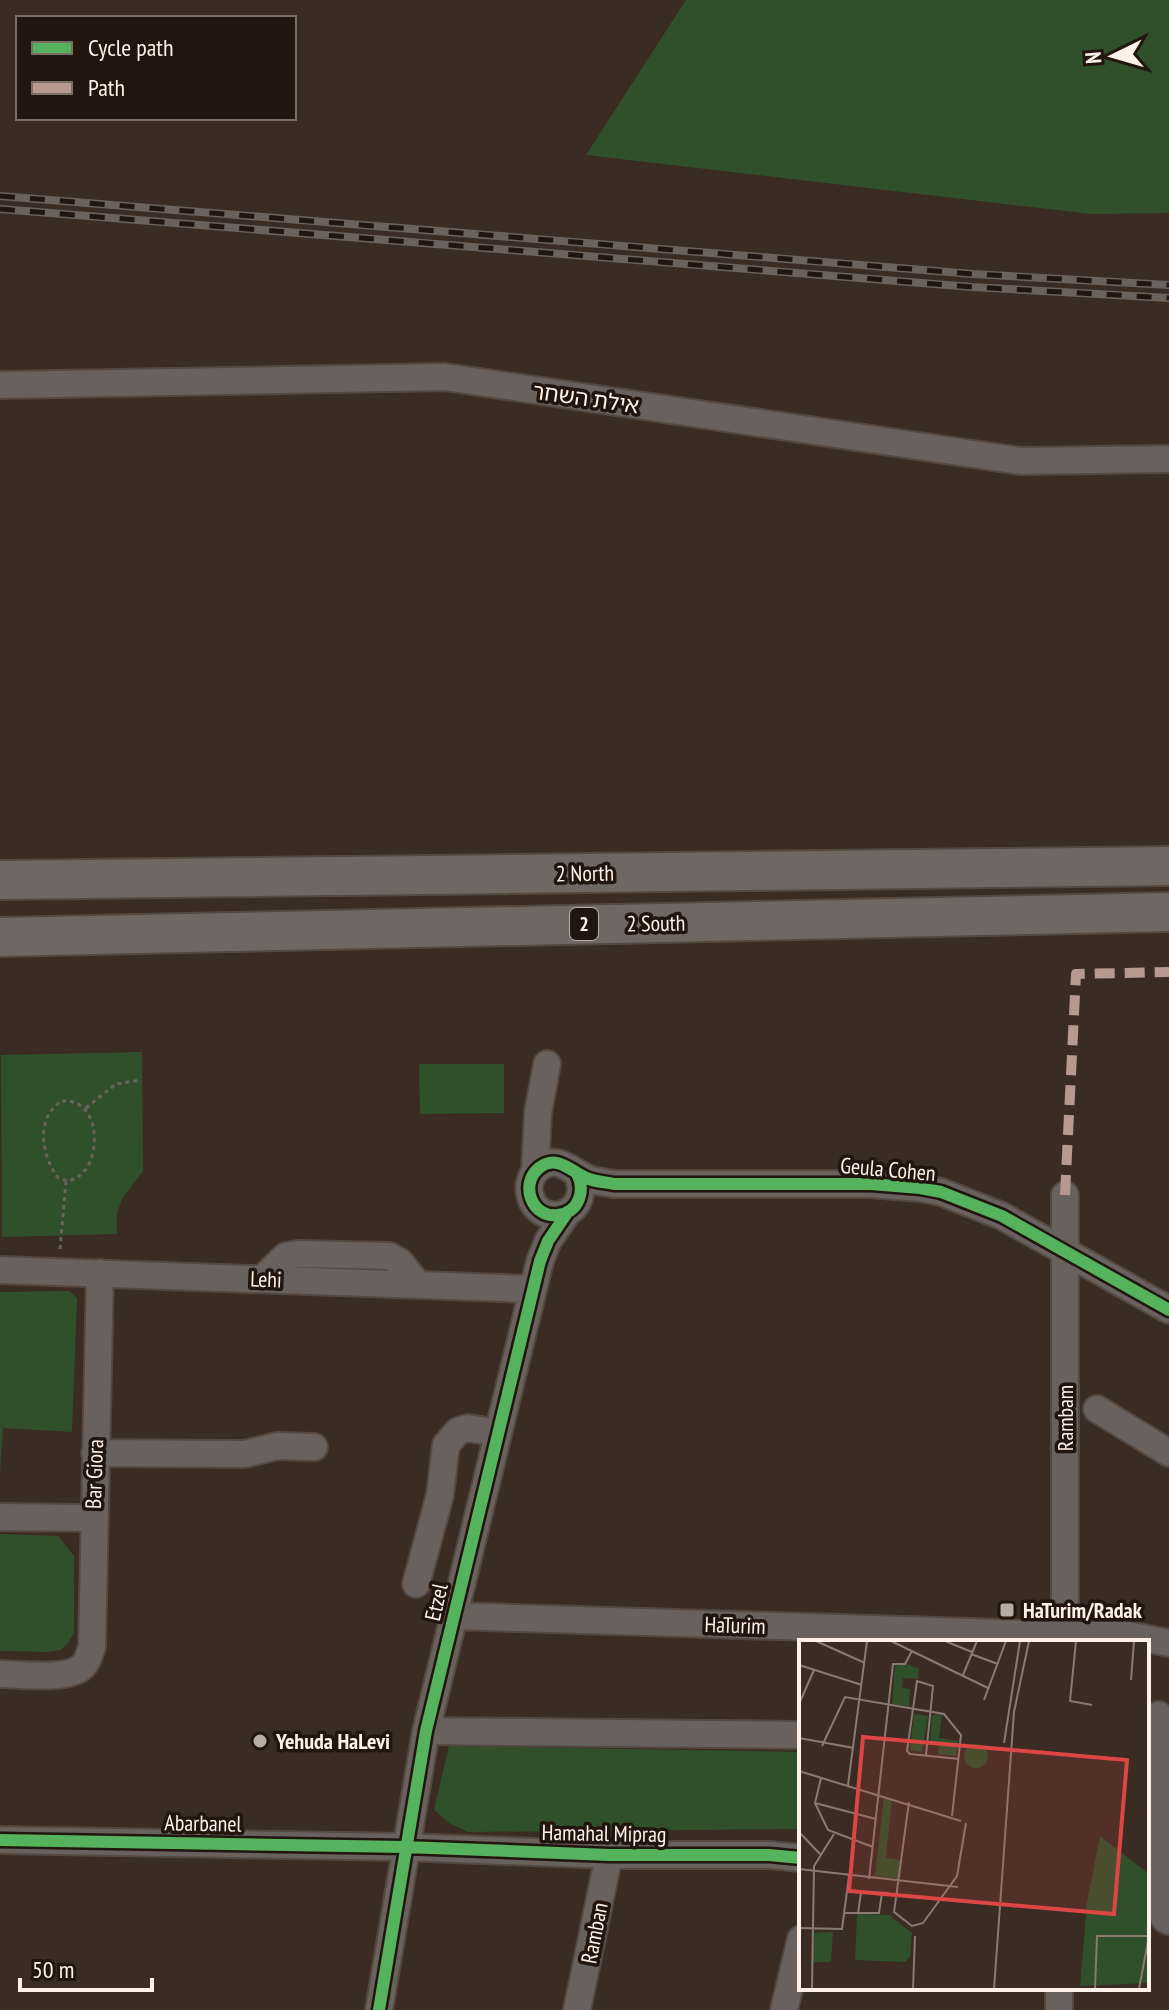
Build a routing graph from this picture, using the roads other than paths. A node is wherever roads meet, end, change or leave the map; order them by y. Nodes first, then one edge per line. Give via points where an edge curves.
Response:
1 (0, 385) edge
2 (1169, 459) edge
3 (1169, 866) edge
4 (0, 880) edge
5 (1169, 912) edge
6 (0, 937) edge
7 (547, 1064) dead end
8 (537, 1131) junction
9 (569, 1168) junction
10 (535, 1172) junction
11 (629, 1183) junction
12 (1065, 1195) dead end
13 (531, 1201) junction
14 (571, 1209) junction
15 (1065, 1250) junction
16 (540, 1261) junction
17 (0, 1270) edge
18 (100, 1273) junction
19 (532, 1289) junction
20 (1169, 1310) edge
21 (1097, 1409) dead end
22 (498, 1433) junction
23 (314, 1447) dead end
24 (95, 1453) junction
25 (1169, 1453) edge
26 (0, 1517) edge
27 (93, 1518) junction
28 (416, 1584) dead end
29 (453, 1616) junction
30 (837, 1635) edge
31 (1065, 1638) edge
32 (1169, 1643) edge
33 (0, 1674) edge
34 (1159, 1715) dead end
35 (426, 1731) junction
36 (799, 1735) edge
37 (1166, 1766) edge
38 (0, 1840) edge
39 (405, 1847) junction
40 (609, 1855) junction
41 (799, 1858) edge
42 (1169, 1921) edge
43 (799, 1947) edge
44 (379, 2010) edge
45 (577, 2010) edge
46 (784, 2010) edge

1 - 2 street, אילת השחר via 445,377 1021,461
3 - 4 highway, 2 North
5 - 6 highway, 2 South / 2
7 - 8 street
8 - 9 street via 547,1149
8 - 10 street
9 - 10 street via 545,1164
9 - 11 street, Geula Cohen via 601,1182
9 - 14 street via 582,1188
10 - 13 street via 529,1184
11 - 14 street, Geula Cohen
11 - 15 street, Geula Cohen via 920,1188 981,1206
12 - 15 street, Rambam
13 - 14 street via 553,1215
13 - 16 street, Etzel
14 - 16 street, Etzel
15 - 20 street, Geula Cohen
15 - 31 street, Rambam
16 - 19 street, Etzel
17 - 18 street, Lehi
18 - 19 street, Lehi
18 - 24 street, Bar Giora
19 - 22 street, Etzel
21 - 25 street
22 - 28 street via 468,1428 446,1445 440,1495
22 - 29 street, Etzel
23 - 24 street via 277,1446 245,1454
24 - 27 street, Bar Giora
26 - 27 street
27 - 33 street, Bar Giora via 92,1647 84,1666 60,1675
29 - 30 street, HaTurim
29 - 35 street, Etzel
30 - 31 street, HaTurim
31 - 32 street, HaTurim via 1127,1635
34 - 37 street
35 - 36 street
35 - 39 street, Etzel
37 - 42 street via 1160,1908
38 - 39 street, Abarbanel
39 - 40 street, Hamahal Miprag
39 - 44 street, Etzel
40 - 41 street, Hamahal Miprag
40 - 45 street, Ramban
43 - 46 street

